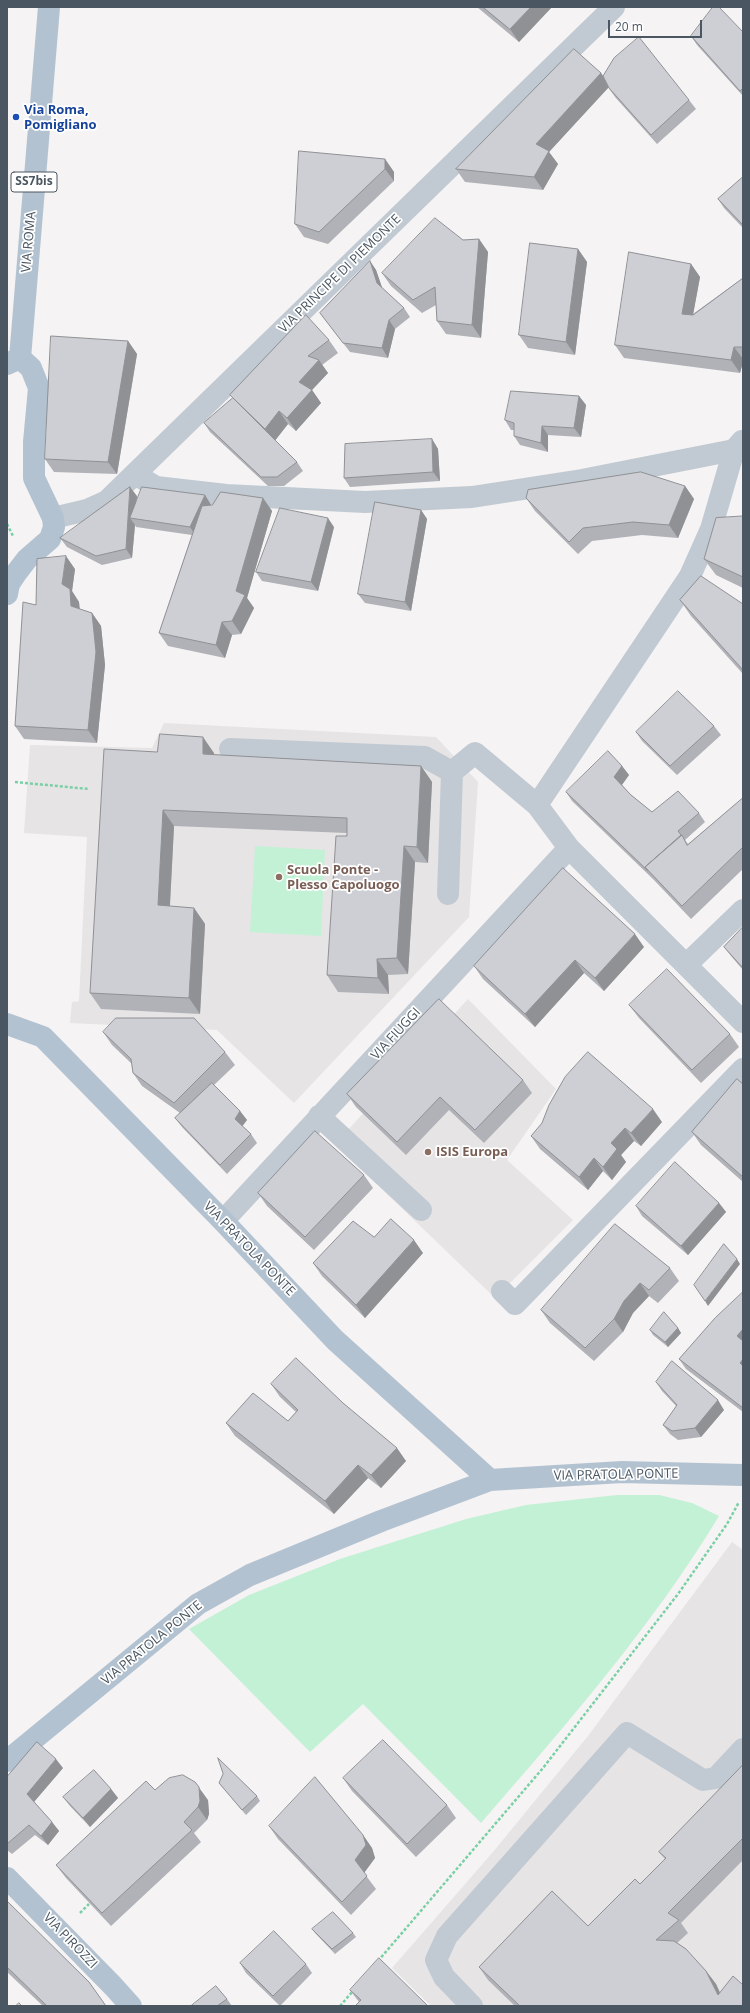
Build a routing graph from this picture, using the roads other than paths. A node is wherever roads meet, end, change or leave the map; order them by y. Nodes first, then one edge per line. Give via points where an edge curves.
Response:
1 (49, 7) edge
2 (614, 7) edge
3 (13, 361) edge
4 (739, 445) edge
5 (135, 474) junction
6 (53, 518) junction
7 (7, 594) edge
8 (230, 749) dead end
9 (452, 772) junction
10 (537, 804) junction
11 (569, 848) junction
12 (448, 894) dead end
13 (743, 910) edge
14 (686, 964) junction
15 (743, 1022) edge
16 (7, 1024) edge
17 (743, 1069) edge
18 (319, 1116) junction
19 (421, 1210) dead end
20 (223, 1221) junction
21 (508, 1297) dead end
22 (743, 1475) edge
23 (490, 1480) junction
24 (743, 1749) edge
25 (7, 1761) edge
26 (7, 1878) edge
27 (131, 2006) edge
28 (472, 2006) edge

1 - 3 main road, VIA ROMA / SS7bis
2 - 5 street, VIA PRINCIPE DI PIEMONTE
3 - 6 main road, SS7bis via 31,368 39,388 34,478
4 - 5 street via 582,480 472,497 365,502 226,495 156,487
4 - 10 street via 711,529 690,576
5 - 6 street, VIA PRINCIPE DI PIEMONTE via 107,501 87,510
6 - 7 main road via 54,527 50,539 27,559 9,584
8 - 9 street via 425,757
9 - 10 street via 475,753
9 - 12 street
10 - 11 street
11 - 14 street
11 - 18 street, VIA FIUGGI
13 - 14 street
14 - 15 street
16 - 20 main road, VIA PRATOLA PONTE via 43,1037
17 - 21 street
18 - 19 street
18 - 20 street, VIA FIUGGI
20 - 23 main road, VIA PRATOLA PONTE via 335,1340
22 - 23 main road, VIA PRATOLA PONTE via 622,1472
23 - 25 main road, VIA PRATOLA PONTE via 250,1575 198,1604
24 - 28 street via 716,1778 703,1780 627,1733 447,1936 436,1960 444,1977
26 - 27 main road, VIA PIROZZI

